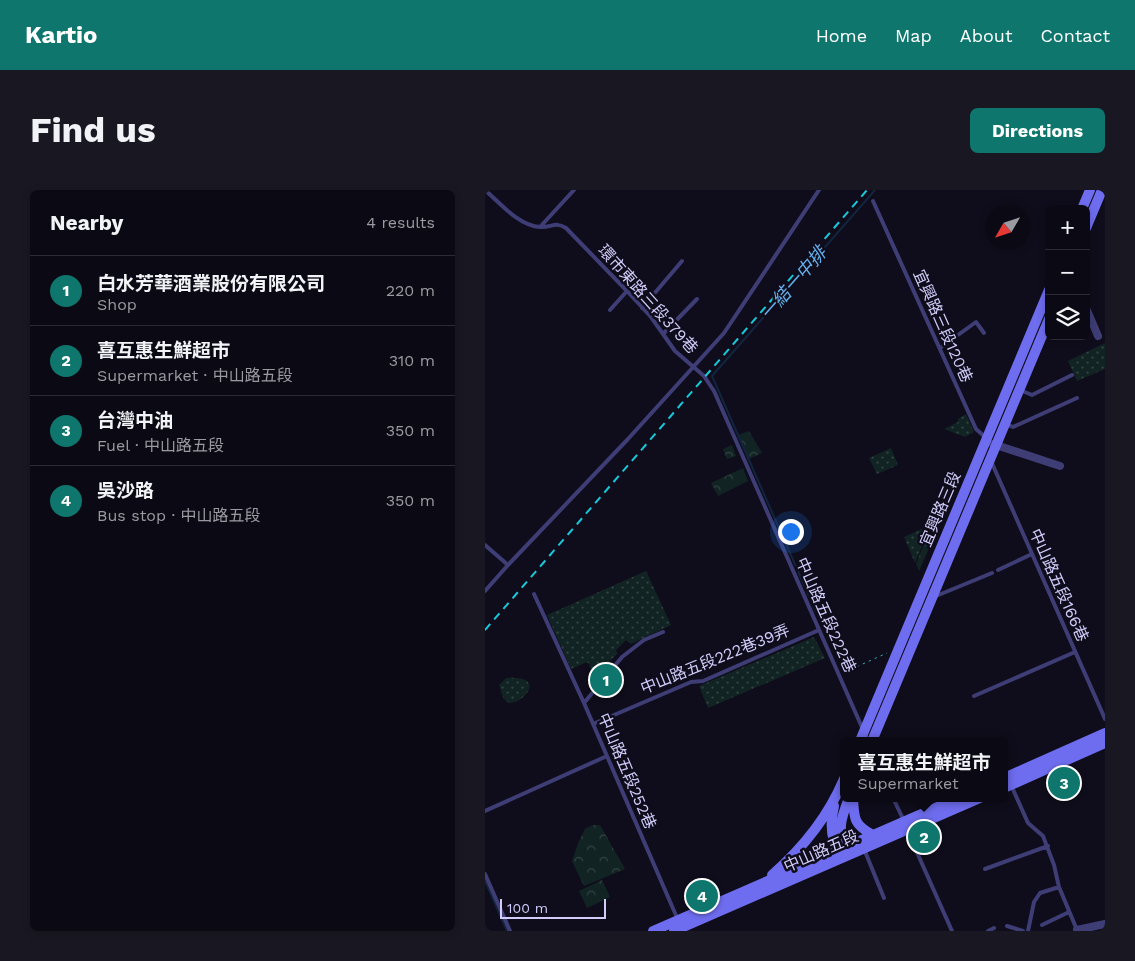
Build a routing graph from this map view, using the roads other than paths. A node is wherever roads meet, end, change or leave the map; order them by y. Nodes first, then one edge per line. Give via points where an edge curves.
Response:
1 (485, 190) edge
2 (574, 190) edge
3 (819, 190) edge
4 (1089, 190) edge
5 (1102, 190) edge
6 (873, 202) dead end
7 (1083, 205) edge
8 (1090, 218) edge
9 (540, 227) junction
10 (683, 261) dead end
11 (627, 291) junction
12 (1047, 295) edge
13 (697, 299) dead end
14 (642, 308) junction
15 (610, 310) dead end
16 (1090, 317) edge
17 (1045, 329) edge
18 (984, 333) dead end
19 (663, 334) junction
20 (1098, 336) dead end
21 (939, 348) junction
22 (693, 368) junction
23 (1072, 375) dead end
24 (1020, 390) junction
25 (1077, 398) dead end
26 (1005, 424) junction
27 (986, 438) junction
28 (995, 446) junction
29 (991, 460) junction
30 (1060, 466) dead end
31 (485, 545) edge
32 (1032, 554) junction
33 (508, 565) junction
34 (998, 570) dead end
35 (992, 573) dead end
36 (485, 591) edge
37 (534, 594) dead end
38 (931, 598) junction
39 (819, 630) junction
40 (663, 632) dead end
41 (1075, 652) junction
42 (974, 696) dead end
43 (584, 703) junction
44 (1105, 720) edge
45 (593, 724) junction
46 (1105, 733) edge
47 (864, 737) edge
48 (864, 737) edge
49 (874, 737) edge
50 (1105, 743) edge
51 (607, 756) junction
52 (1008, 781) edge
53 (1008, 781) edge
54 (1008, 786) edge
55 (840, 788) edge
56 (837, 795) junction
57 (847, 802) edge
58 (853, 802) edge
59 (895, 802) edge
60 (950, 802) edge
61 (969, 802) edge
62 (485, 811) edge
63 (905, 826) junction
64 (873, 835) junction
65 (1047, 846) junction
66 (863, 848) junction
67 (844, 852) junction
68 (985, 869) dead end
69 (485, 874) edge
70 (761, 884) junction
71 (1059, 887) junction
72 (884, 898) dead end
73 (1069, 912) junction
74 (1105, 924) edge
75 (1007, 926) dead end
76 (1042, 926) dead end
77 (680, 927) edge
78 (994, 928) dead end
79 (1077, 930) edge
80 (510, 931) edge
81 (653, 931) edge
82 (952, 931) edge
83 (989, 931) edge
84 (1023, 931) edge
85 (1027, 931) edge

1 - 9 lane, 環市東路三段379巷 via 527,224
2 - 9 lane
3 - 22 lane via 725,333
4 - 7 street
5 - 8 street
6 - 21 lane, 宜興路三段120巷
9 - 11 lane, 環市東路三段379巷 via 560,224 566,228
10 - 14 lane
11 - 14 lane, 環市東路三段379巷
11 - 15 lane
12 - 27 street, 宜興路三段
13 - 19 lane
14 - 19 lane, 環市東路三段379巷
16 - 20 street
17 - 24 street, 宜興路三段
18 - 21 lane via 976,322
19 - 22 lane, 環市東路三段379巷
21 - 27 lane, 宜興路三段120巷 via 976,429
22 - 33 lane
22 - 39 lane, 中山路五段222巷 via 704,376 714,391
23 - 24 lane via 1032,395
24 - 26 street, 宜興路三段
25 - 26 lane via 1013,427
26 - 28 street, 宜興路三段
27 - 28 street
27 - 29 lane, 宜興路三段120巷
27 - 47 street, 宜興路三段
28 - 29 street, 宜興路三段
28 - 30 street
29 - 32 lane, 中山路五段166巷
29 - 38 street, 宜興路三段
31 - 33 lane
32 - 34 lane
32 - 41 lane, 中山路五段166巷
33 - 36 lane
35 - 38 lane
37 - 43 lane
38 - 49 street, 宜興路三段
39 - 45 lane, 中山路五段222巷39弄 via 703,681 691,682
39 - 48 lane, 中山路五段222巷
40 - 43 lane, 中山路五段252巷 via 644,640 621,657
41 - 42 lane
41 - 44 lane, 中山路五段166巷
43 - 45 lane, 中山路五段252巷
45 - 51 lane, 中山路五段252巷
46 - 52 street
50 - 53 street
51 - 62 lane
51 - 77 lane, 中山路五段252巷
54 - 65 lane via 1028,823 1043,836
55 - 56 street
56 - 67 street via 831,826
56 - 70 street via 810,838
57 - 67 street via 841,819
58 - 64 street via 857,824
59 - 63 lane
60 - 63 street, 中山路五段
61 - 63 street, 中山路五段
63 - 64 street, 中山路五段
63 - 66 street, 中山路五段
63 - 82 lane
64 - 67 street, 中山路五段
65 - 68 lane
65 - 71 lane
66 - 67 street, 中山路五段
66 - 72 lane
67 - 70 street, 中山路五段
67 - 77 street, 中山路五段
69 - 80 lane
70 - 77 street, 中山路五段
71 - 73 lane
71 - 85 lane via 1040,893 1033,902
73 - 76 lane
73 - 79 lane
74 - 79 street
75 - 84 lane
77 - 81 street, 中山路五段
78 - 83 lane

